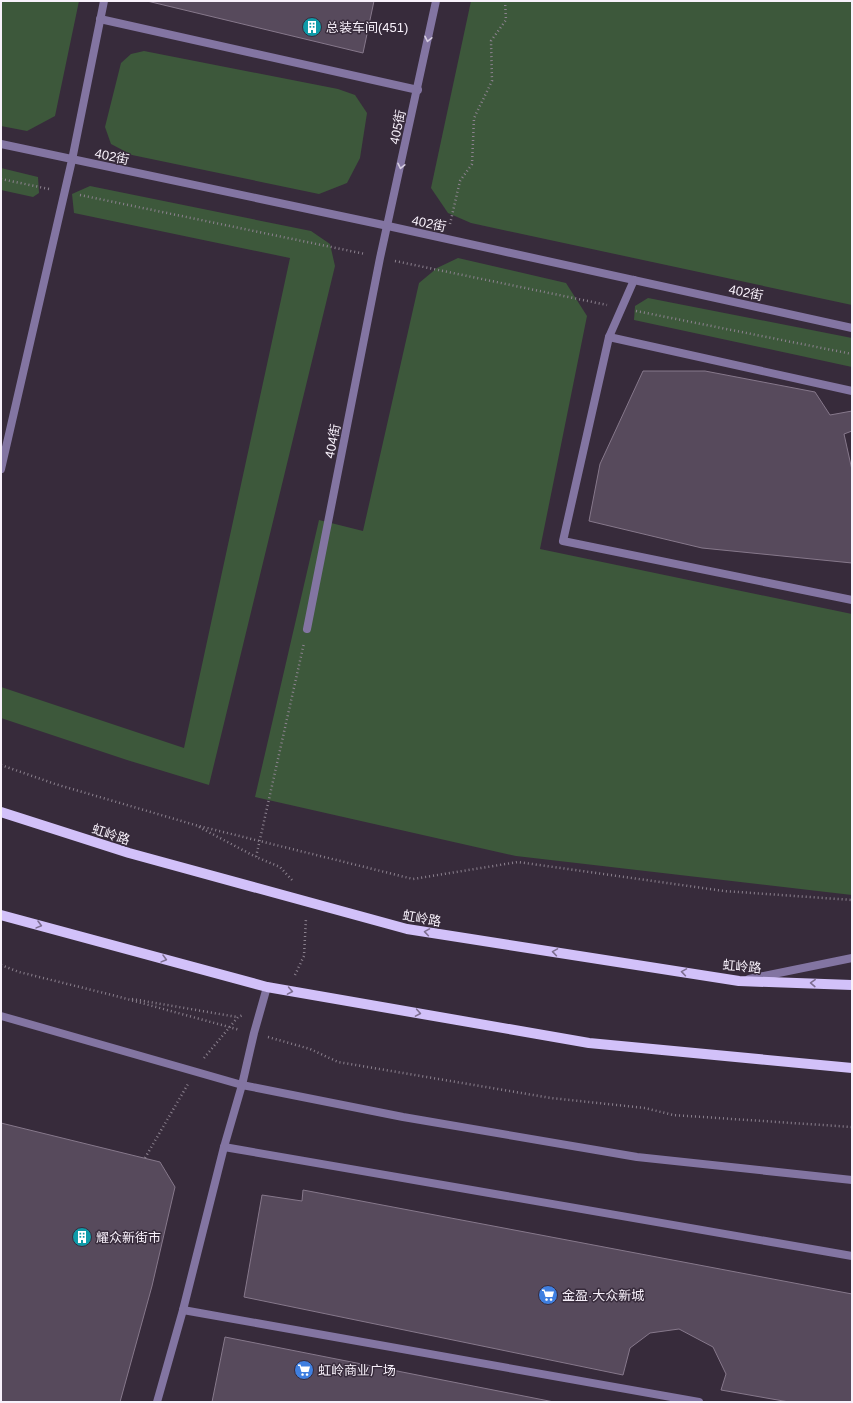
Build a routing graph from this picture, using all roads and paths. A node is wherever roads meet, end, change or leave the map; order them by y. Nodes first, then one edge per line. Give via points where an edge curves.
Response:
1 (104, 1) edge
2 (436, 1) edge
3 (505, 1) edge
4 (100, 20) junction
5 (418, 90) junction
6 (1, 144) edge
7 (72, 160) junction
8 (1, 178) edge
9 (64, 192) junction
10 (388, 226) junction
11 (446, 239) junction
12 (380, 258) junction
13 (634, 280) junction
14 (622, 308) junction
15 (852, 328) edge
16 (609, 337) junction
17 (852, 354) edge
18 (852, 390) edge
19 (1, 469) edge
20 (852, 600) edge
21 (307, 629) joint
22 (1, 765) edge
23 (1, 812) edge
24 (195, 825) junction
25 (256, 857) junction
26 (297, 885) dead end
27 (852, 900) edge
28 (305, 913) dead end
29 (1, 915) edge
30 (852, 958) edge
31 (1, 965) edge
32 (294, 976) dead end
33 (739, 981) junction
34 (852, 985) edge
35 (267, 987) junction
36 (116, 996) junction
37 (245, 1014) dead end
38 (1, 1016) edge
39 (238, 1017) junction
40 (254, 1033) junction
41 (203, 1059) dead end
42 (852, 1068) edge
43 (191, 1078) dead end
44 (242, 1085) junction
45 (852, 1127) edge
46 (224, 1146) junction
47 (145, 1158) dead end
48 (852, 1180) edge
49 (852, 1256) edge
50 (182, 1310) junction
51 (157, 1402) edge
52 (699, 1402) edge

1 - 4 street
2 -> 5 street, 405街
3 - 11 path via 506,20 491,41 492,81 474,118 472,164 460,180
4 - 5 street
4 - 7 street
5 -> 10 street, 405街
6 - 7 street, 402街
7 - 9 street
7 - 10 street, 402街
8 - 9 path
9 - 12 path
9 - 19 street
10 - 11 street, 402街
10 - 12 street, 405街
11 - 13 street, 402街
12 - 14 path
12 - 21 street, 404街
13 - 14 street
13 - 15 street, 402街
14 - 16 street
14 - 17 path
16 - 18 street
16 - 20 street via 563,541
21 - 25 path
22 - 24 path via 55,784
33 -> 23 main road, 虹岭路 via 407,929 129,853
24 - 25 path
24 - 27 path via 413,879 518,862 724,891
25 - 26 path via 280,867
28 - 32 path via 307,920 304,956
29 -> 35 main road
30 - 33 street
31 - 36 path via 19,972
34 -> 33 main road, 虹岭路
35 - 40 street
35 -> 42 main road via 589,1043
36 - 39 path
36 - 40 path
37 - 39 path
38 - 44 street
39 - 41 path
40 - 44 street
40 - 45 path via 310,1049 338,1062 551,1098 645,1108 674,1115
43 - 47 path
44 - 46 street
44 - 48 street via 403,1117 637,1157
46 - 49 street
46 - 50 street
50 - 51 street
50 - 52 street

